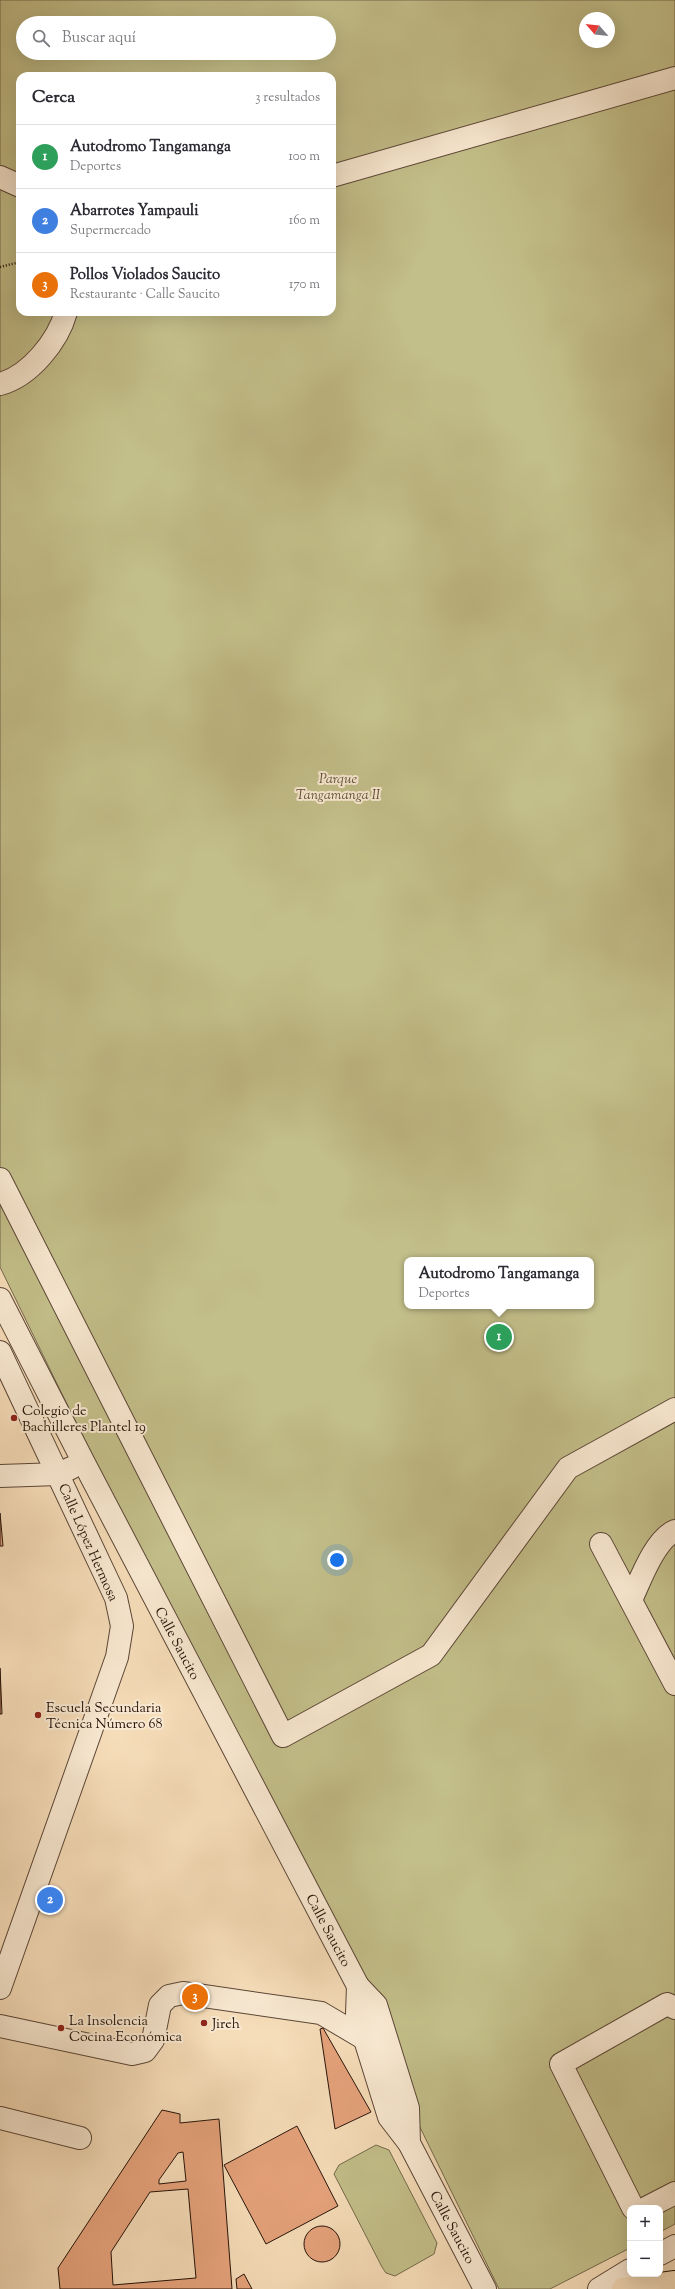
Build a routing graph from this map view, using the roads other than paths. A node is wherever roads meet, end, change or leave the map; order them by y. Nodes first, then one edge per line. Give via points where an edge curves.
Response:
1 (675, 78) edge
2 (336, 175) edge
3 (0, 177) edge
4 (16, 184) edge
5 (65, 316) edge
6 (0, 384) edge
7 (0, 1179) edge
8 (0, 1299) edge
9 (0, 1352) edge
10 (675, 1409) edge
11 (84, 1463) junction
12 (59, 1474) junction
13 (0, 1476) edge
14 (675, 1531) edge
15 (601, 1544) dead end
16 (631, 1600) junction
17 (675, 1684) edge
18 (358, 1986) junction
19 (0, 1988) edge
20 (675, 2008) edge
21 (0, 2026) edge
22 (365, 2039) junction
23 (393, 2064) junction
24 (0, 2118) edge
25 (80, 2138) dead end
26 (409, 2143) junction
27 (675, 2193) edge
28 (632, 2205) edge
29 (652, 2205) edge
30 (675, 2246) edge
31 (663, 2252) edge
32 (627, 2272) edge
33 (675, 2282) edge
34 (485, 2289) edge
35 (599, 2289) edge
36 (623, 2289) edge

1 - 2 street
3 - 4 street
5 - 6 street via 62,328 39,360 7,383
7 - 10 street via 282,1736 431,1655 568,1468
8 - 11 street, Calle Saucito
9 - 12 street, Calle López Hermosa
11 - 12 street
11 - 18 street, Calle Saucito
12 - 13 street
12 - 19 street, Calle López Hermosa via 116,1598 122,1626 117,1657
14 - 16 street via 669,1533 655,1551
15 - 16 street
16 - 17 street
18 - 22 street, Calle Saucito via 357,2014
18 - 23 street, Calle Saucito via 376,2005
20 - 28 street via 667,2004 561,2064
21 - 22 street, Calle Saucito via 132,2054 145,2051 154,2040 160,2005 168,1996 183,1993 321,2013
22 - 23 street, Calle Saucito
22 - 26 street, Calle Saucito via 389,2117
23 - 26 street, Calle Saucito via 408,2108
24 - 25 street
26 - 34 street, Calle Saucito
27 - 29 street
30 - 31 street
32 - 35 street
33 - 36 main road

